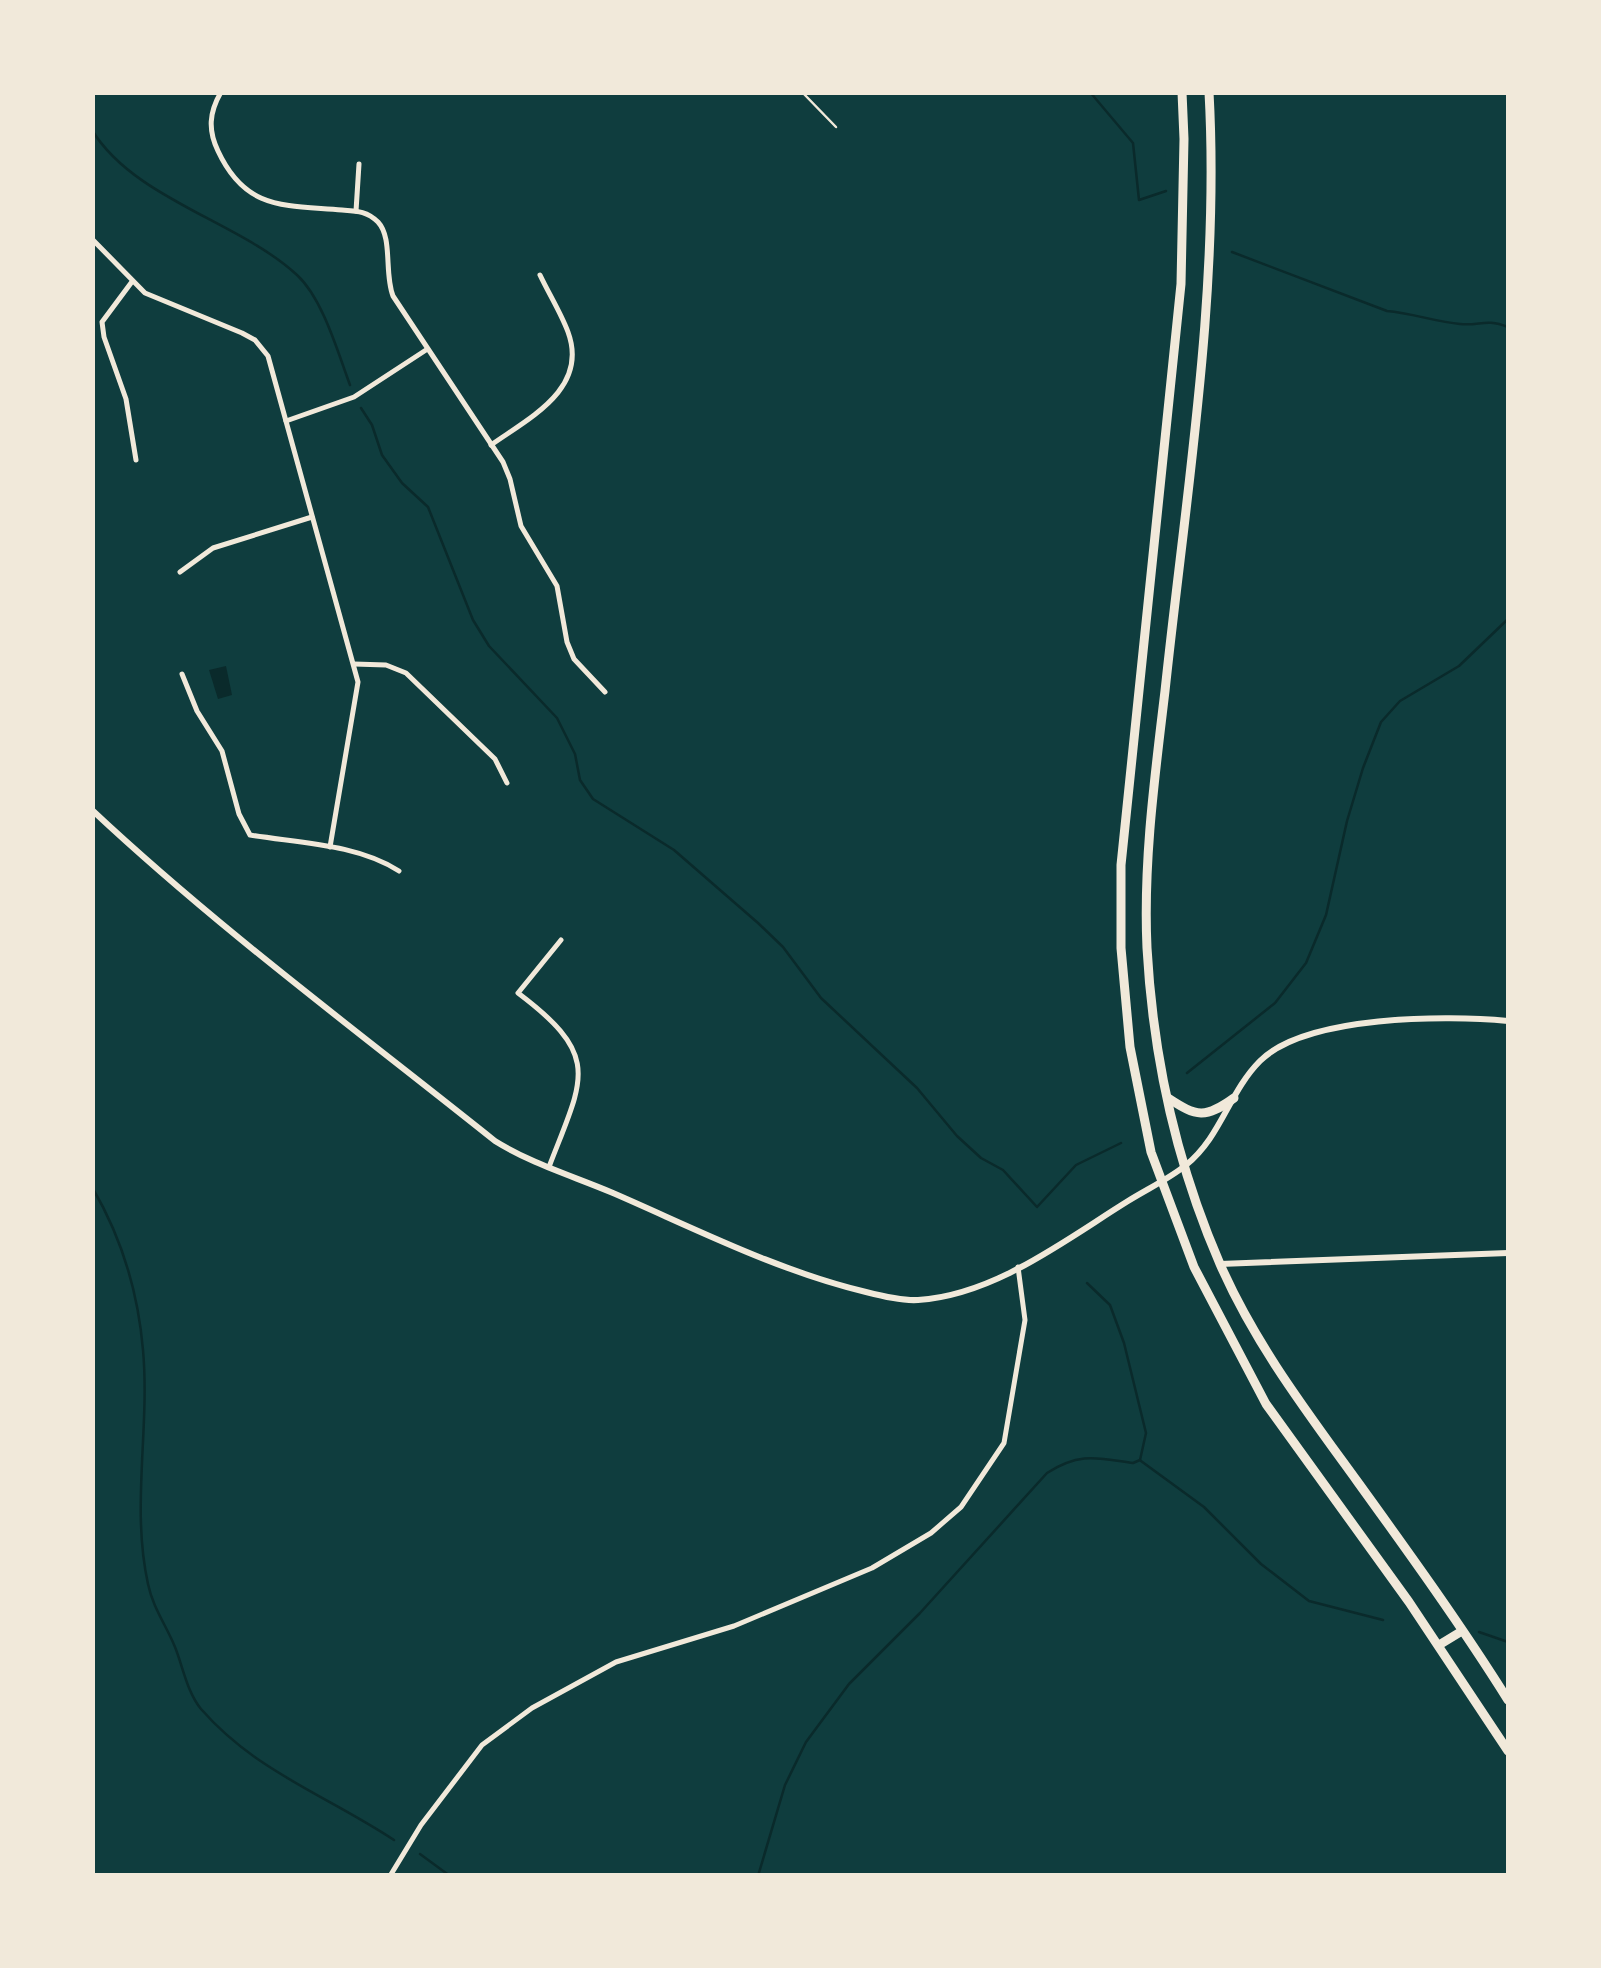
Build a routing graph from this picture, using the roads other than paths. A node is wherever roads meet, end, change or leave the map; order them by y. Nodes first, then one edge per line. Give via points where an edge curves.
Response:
1 (221, 92) edge
2 (802, 92) edge
3 (1182, 92) edge
4 (1209, 92) edge
5 (836, 127) dead end
6 (359, 164) dead end
7 (356, 211) junction
8 (92, 240) edge
9 (540, 275) dead end
10 (131, 282) junction
11 (426, 350) junction
12 (286, 422) junction
13 (491, 445) junction
14 (136, 460) dead end
15 (312, 516) junction
16 (180, 572) dead end
17 (1145, 633) junction
18 (1170, 636) junction
19 (354, 664) junction
20 (182, 674) dead end
21 (604, 692) dead end
22 (506, 783) dead end
23 (92, 810) edge
24 (330, 847) junction
25 (399, 871) dead end
26 (561, 940) dead end
27 (1508, 1021) edge
28 (1168, 1098) junction
29 (1234, 1098) junction
30 (549, 1167) junction
31 (1184, 1168) junction
32 (1161, 1180) junction
33 (1508, 1254) edge
34 (1220, 1264) junction
35 (1018, 1267) junction
36 (1462, 1631) junction
37 (1439, 1645) junction
38 (1508, 1700) edge
39 (1508, 1751) edge
40 (390, 1876) edge

1 - 7 street via 211,118 213,140 249,194 269,203
2 - 5 lane
3 - 17 main road via 1182,284
4 - 18 main road via 1208,286
6 - 7 street
7 - 11 street via 381,224 386,279
8 - 10 street
9 - 13 street via 569,334 570,372 557,398
10 - 12 street via 255,340 268,356
10 - 14 street via 102,322
11 - 12 street via 354,398
11 - 13 street
12 - 15 street
13 - 21 street via 510,478 521,526 557,586 574,659
15 - 16 street via 212,548
15 - 19 street
17 - 18 main road
17 - 32 main road via 1121,865 1121,948 1130,1046
18 - 28 main road via 1147,945
19 - 22 street via 406,673 495,759
19 - 24 street via 358,682
20 - 24 street via 222,751 250,836
23 - 30 street via 179,888 496,1141
24 - 25 street via 381,859
26 - 30 street via 518,993 557,1025 579,1065 577,1093
27 - 29 street via 1421,1017 1291,1041 1261,1060
28 - 29 main road via 1191,1113 1214,1113
28 - 31 main road
29 - 31 street via 1206,1147
30 - 35 street via 769,1262 880,1296 917,1300 975,1287
31 - 32 street
31 - 34 main road
32 - 35 street
32 - 37 main road via 1194,1267 1266,1404
33 - 34 street
34 - 36 main road via 1289,1389
35 - 40 street via 1025,1320 1004,1443 962,1507 872,1568 734,1626 616,1662 532,1708 482,1745
36 - 37 main road
36 - 38 main road
37 - 39 main road

